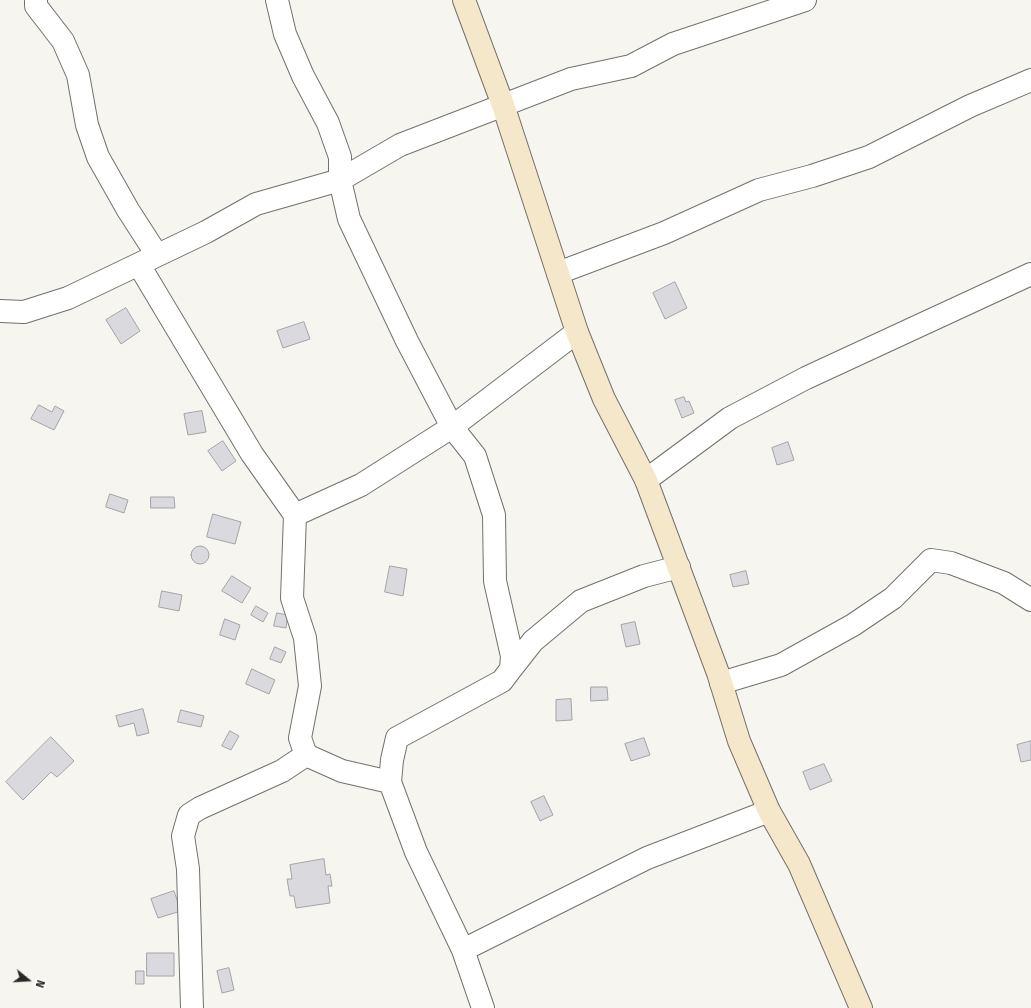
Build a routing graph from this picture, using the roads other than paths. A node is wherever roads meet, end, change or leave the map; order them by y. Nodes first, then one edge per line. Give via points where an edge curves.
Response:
1 (36, 0) edge
2 (277, 0) edge
3 (464, 0) edge
4 (805, 0) edge
5 (1031, 80) edge
6 (503, 105) junction
7 (340, 180) junction
8 (148, 260) junction
9 (558, 273) junction
10 (1031, 274) edge
11 (0, 311) edge
12 (577, 332) junction
13 (452, 427) junction
14 (646, 480) junction
15 (295, 515) junction
16 (679, 567) junction
17 (1031, 600) edge
18 (511, 670) junction
19 (721, 683) junction
20 (306, 755) junction
21 (390, 782) junction
22 (769, 811) junction
23 (463, 950) junction
24 (192, 1008) edge
25 (482, 1008) edge
26 (861, 1008) edge

1 - 8 street via 36,6 63,41 78,75 87,125 98,156 128,210
2 - 7 street via 285,34 303,76 328,122 340,157
3 - 6 street
4 - 6 street via 673,44 631,66 571,79
5 - 9 street via 970,106 869,157 759,190 664,233
6 - 7 street via 400,145
6 - 9 street
7 - 8 street via 256,204
7 - 13 street via 349,219 407,341
8 - 11 street via 68,298 24,312
8 - 15 street via 252,454
9 - 12 street
10 - 14 street via 806,378 730,418
12 - 13 street
12 - 14 street via 604,399
13 - 15 street via 361,485
13 - 18 street via 476,456 494,515 495,581 512,656
14 - 16 street
15 - 20 street via 292,598 305,638 310,686 300,738
16 - 18 street via 644,576 582,601 533,641
16 - 19 street
17 - 19 street via 1004,583 951,562 931,560 893,598 853,626 781,665
18 - 21 street via 502,681 397,738
19 - 22 street via 739,741
20 - 21 street via 342,771
20 - 24 street via 282,771 189,815 183,836 188,869
21 - 23 street via 416,852
22 - 23 street via 647,858
22 - 26 street via 799,864
23 - 25 street

